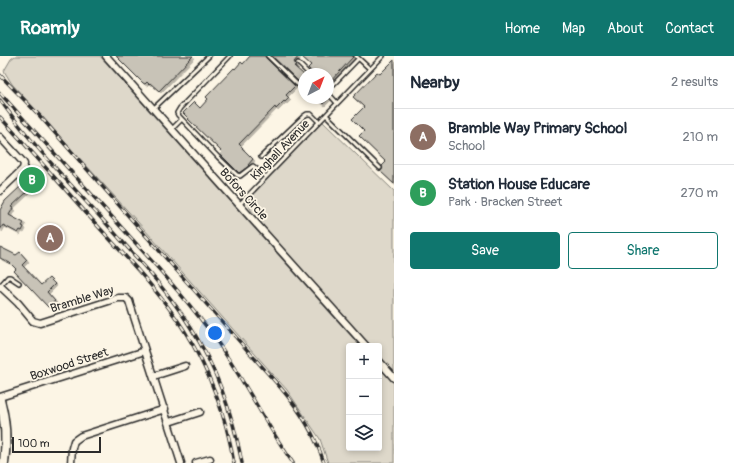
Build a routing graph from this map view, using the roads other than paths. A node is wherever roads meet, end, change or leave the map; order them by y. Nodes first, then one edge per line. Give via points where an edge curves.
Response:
1 (106, 56) edge
2 (209, 56) edge
3 (230, 56) edge
4 (268, 56) edge
5 (383, 56) edge
6 (357, 57) edge
7 (298, 63) dead end
8 (303, 68) edge
9 (370, 70) junction
10 (334, 83) edge
11 (297, 84) dead end
12 (334, 100) edge
13 (337, 104) junction
14 (153, 109) junction
15 (326, 115) junction
16 (181, 120) junction
17 (319, 122) junction
18 (171, 130) junction
19 (0, 137) edge
20 (261, 156) dead end
21 (380, 168) dead end
22 (266, 177) junction
23 (0, 191) edge
24 (239, 205) junction
25 (19, 283) dead end
26 (0, 286) edge
27 (363, 343) edge
28 (145, 351) junction
29 (382, 364) edge
30 (185, 366) dead end
31 (154, 376) junction
32 (394, 378) edge
33 (0, 398) edge
34 (164, 410) junction
35 (200, 412) dead end
36 (168, 422) junction
37 (210, 459) dead end
38 (4, 463) edge
39 (70, 463) edge
40 (181, 463) edge
41 (196, 463) edge

1 - 14 street, Bofors Circle
2 - 14 lane
3 - 16 lane via 180,108 177,113
4 - 11 lane
5 - 9 lane, Kinghall Avenue
6 - 9 lane
6 - 10 lane
7 - 8 lane
9 - 13 lane, Kinghall Avenue
12 - 13 lane
13 - 15 lane, Kinghall Avenue
14 - 18 street, Bofors Circle
15 - 17 lane, Kinghall Avenue
15 - 21 lane
16 - 18 lane
16 - 22 lane via 237,175 240,176 253,166
17 - 20 lane via 310,114 304,116
17 - 22 lane, Kinghall Avenue
18 - 24 street, Bofors Circle
19 - 23 street via 24,164 23,169
22 - 24 lane, Kinghall Avenue
24 - 27 street, Bofors Circle
25 - 26 lane via 8,277
26 - 28 street, Bramble Way via 33,321 40,323 118,298 126,298 130,301
28 - 31 street, Bramble Way
28 - 33 street, Boxwood Street
29 - 32 street
30 - 31 street
31 - 34 street, Bramble Way
33 - 38 street via 5,424
34 - 36 street, Bramble Way
34 - 39 street via 81,436 74,441
35 - 36 street
36 - 40 street, Bramble Way
37 - 41 street

